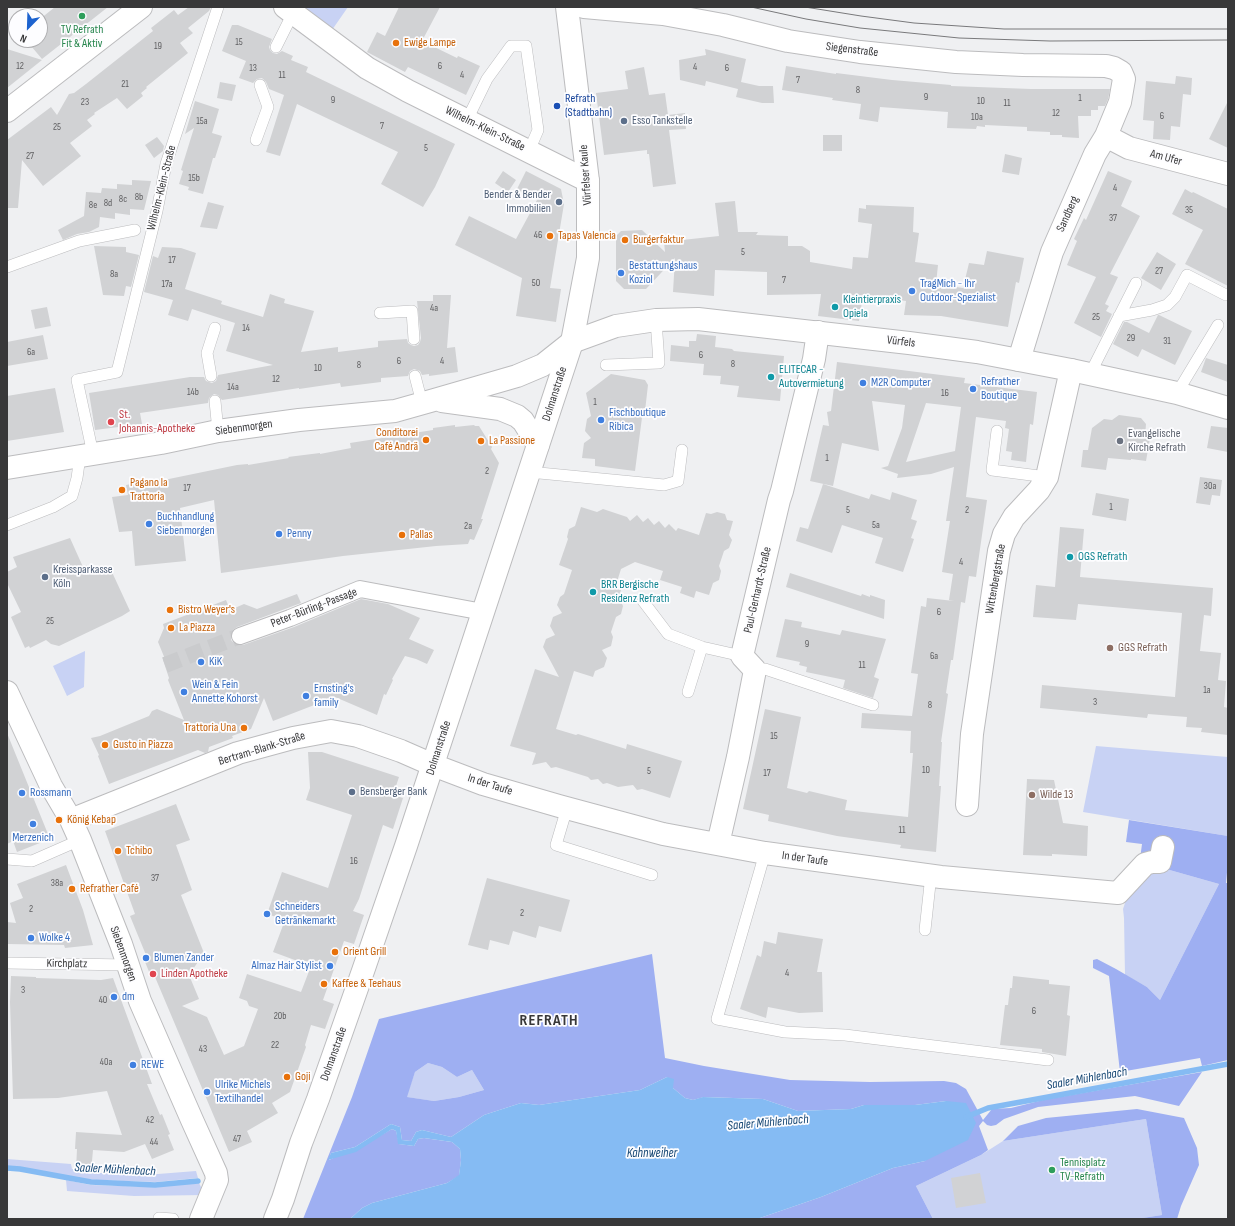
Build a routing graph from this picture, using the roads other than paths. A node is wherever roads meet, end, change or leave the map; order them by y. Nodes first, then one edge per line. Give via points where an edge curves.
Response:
1 (141, 7) edge
2 (218, 7) edge
3 (567, 7) edge
4 (584, 7) edge
5 (289, 10) edge
6 (276, 48) dead end
7 (1121, 72) joint
8 (260, 86) dead end
9 (7, 110) edge
10 (467, 120) junction
11 (1106, 136) junction
12 (256, 140) dead end
13 (529, 151) junction
14 (1228, 174) edge
15 (588, 181) junction
16 (135, 230) dead end
17 (7, 267) edge
18 (1136, 283) dead end
19 (1226, 295) dead end
20 (380, 313) dead end
21 (1119, 316) junction
22 (656, 320) junction
23 (1218, 325) dead end
24 (215, 328) dead end
25 (818, 332) junction
26 (414, 339) dead end
27 (572, 342) junction
28 (1019, 360) junction
29 (606, 365) dead end
30 (1080, 372) junction
31 (211, 376) dead end
32 (416, 376) dead end
33 (1177, 393) junction
34 (215, 401) dead end
35 (428, 402) junction
36 (1228, 408) edge
37 (218, 431) junction
38 (997, 431) dead end
39 (538, 445) junction
40 (682, 450) dead end
41 (86, 455) junction
42 (7, 468) edge
43 (529, 472) junction
44 (1047, 477) junction
45 (7, 524) edge
46 (643, 601) dead end
47 (483, 612) junction
48 (240, 636) tunnel mouth
49 (702, 647) junction
50 (749, 663) junction
51 (7, 692) edge
52 (688, 692) dead end
53 (873, 705) dead end
54 (433, 765) junction
55 (967, 805) dead end
56 (567, 808) junction
57 (71, 820) junction
58 (80, 840) junction
59 (718, 844) junction
60 (1163, 847) dead end
61 (765, 853) junction
62 (7, 859) edge
63 (652, 875) dead end
64 (931, 875) junction
65 (925, 930) dead end
66 (7, 963) edge
67 (128, 965) junction
68 (1048, 1060) dead end
69 (159, 1218) dead end
70 (173, 1219) edge
71 (201, 1219) edge
72 (274, 1219) edge

1 - 9 street
2 - 41 lane, Wilhelm-Klein-Straße via 166,164 157,211 117,372 77,380
3 - 15 street, Vürfelser Kaule
4 - 7 street, Siegenstraße via 663,14 788,41 860,52 956,62 1106,66
5 - 6 lane
5 - 10 street, Wilhelm-Klein-Straße via 366,68
7 - 11 street, Sandberg via 1124,79 1120,102
8 - 12 lane via 268,107
10 - 13 street, Wilhelm-Klein-Straße
10 - 13 lane via 487,79 511,46 526,46 538,130
11 - 14 street, Am Ufer via 1129,148
11 - 28 street, Sandberg via 1095,154 1052,252
13 - 15 street, Wilhelm-Klein-Straße
15 - 27 street, Vürfelser Kaule via 588,258
16 - 17 lane via 79,241
18 - 21 lane
19 - 21 lane via 1187,275 1175,297 1167,305
20 - 26 lane via 412,311
21 - 30 lane
22 - 25 street, Vürfels via 698,319
22 - 27 street, Vürfels via 616,326
22 - 29 lane via 659,363
23 - 33 lane
24 - 31 lane via 207,353
25 - 28 street, Vürfels via 909,342
25 - 50 street, Paul-Gerhardt-Straße via 814,359 779,500
27 - 35 street, Siebenmorgen via 543,365 517,376
27 - 39 street, Dolmanstraße
28 - 30 street, Vürfels
30 - 33 street, Vürfels
30 - 44 street, Wittenbergstraße
32 - 35 lane
33 - 36 street, Vürfels
34 - 37 lane
35 - 37 street, Siebenmorgen via 395,410
35 - 39 street, Siebenmorgen via 500,409 523,421
37 - 41 street, Siebenmorgen
38 - 44 lane via 992,470
39 - 43 street, Dolmanstraße
40 - 43 lane via 678,481 664,484
41 - 42 street, Siebenmorgen
41 - 45 lane via 72,496 53,507
43 - 47 street, Dolmanstraße
44 - 55 street, Wittenbergstraße via 1039,490 1014,517 1004,534 999,551 972,734
46 - 49 lane via 668,634
47 - 48 street, Peter-Bürling-Passage via 360,589
47 - 54 street, Dolmanstraße
49 - 50 lane
49 - 52 lane
50 - 53 lane
50 - 59 street, Paul-Gerhardt-Straße via 738,758
51 - 57 street, Siebenmorgen via 51,786
54 - 56 street, In der Taufe via 483,784
54 - 57 street, Bertram-Blank-Straße via 358,736 321,732 238,754
54 - 72 street, Dolmanstraße via 364,971
56 - 59 street, In der Taufe via 663,834
56 - 63 lane via 556,845
57 - 58 street, Siebenmorgen
58 - 62 lane via 32,861
58 - 67 street, Siebenmorgen
59 - 61 street, In der Taufe
60 - 64 street, In der Taufe via 1160,862 1145,864 1118,893
61 - 64 street, In der Taufe
61 - 68 lane via 717,1019 785,1032 845,1034
64 - 65 lane
66 - 67 lane, Kirchplatz
67 - 71 street, Siebenmorgen via 140,1001 216,1173 218,1180
69 - 70 lane

